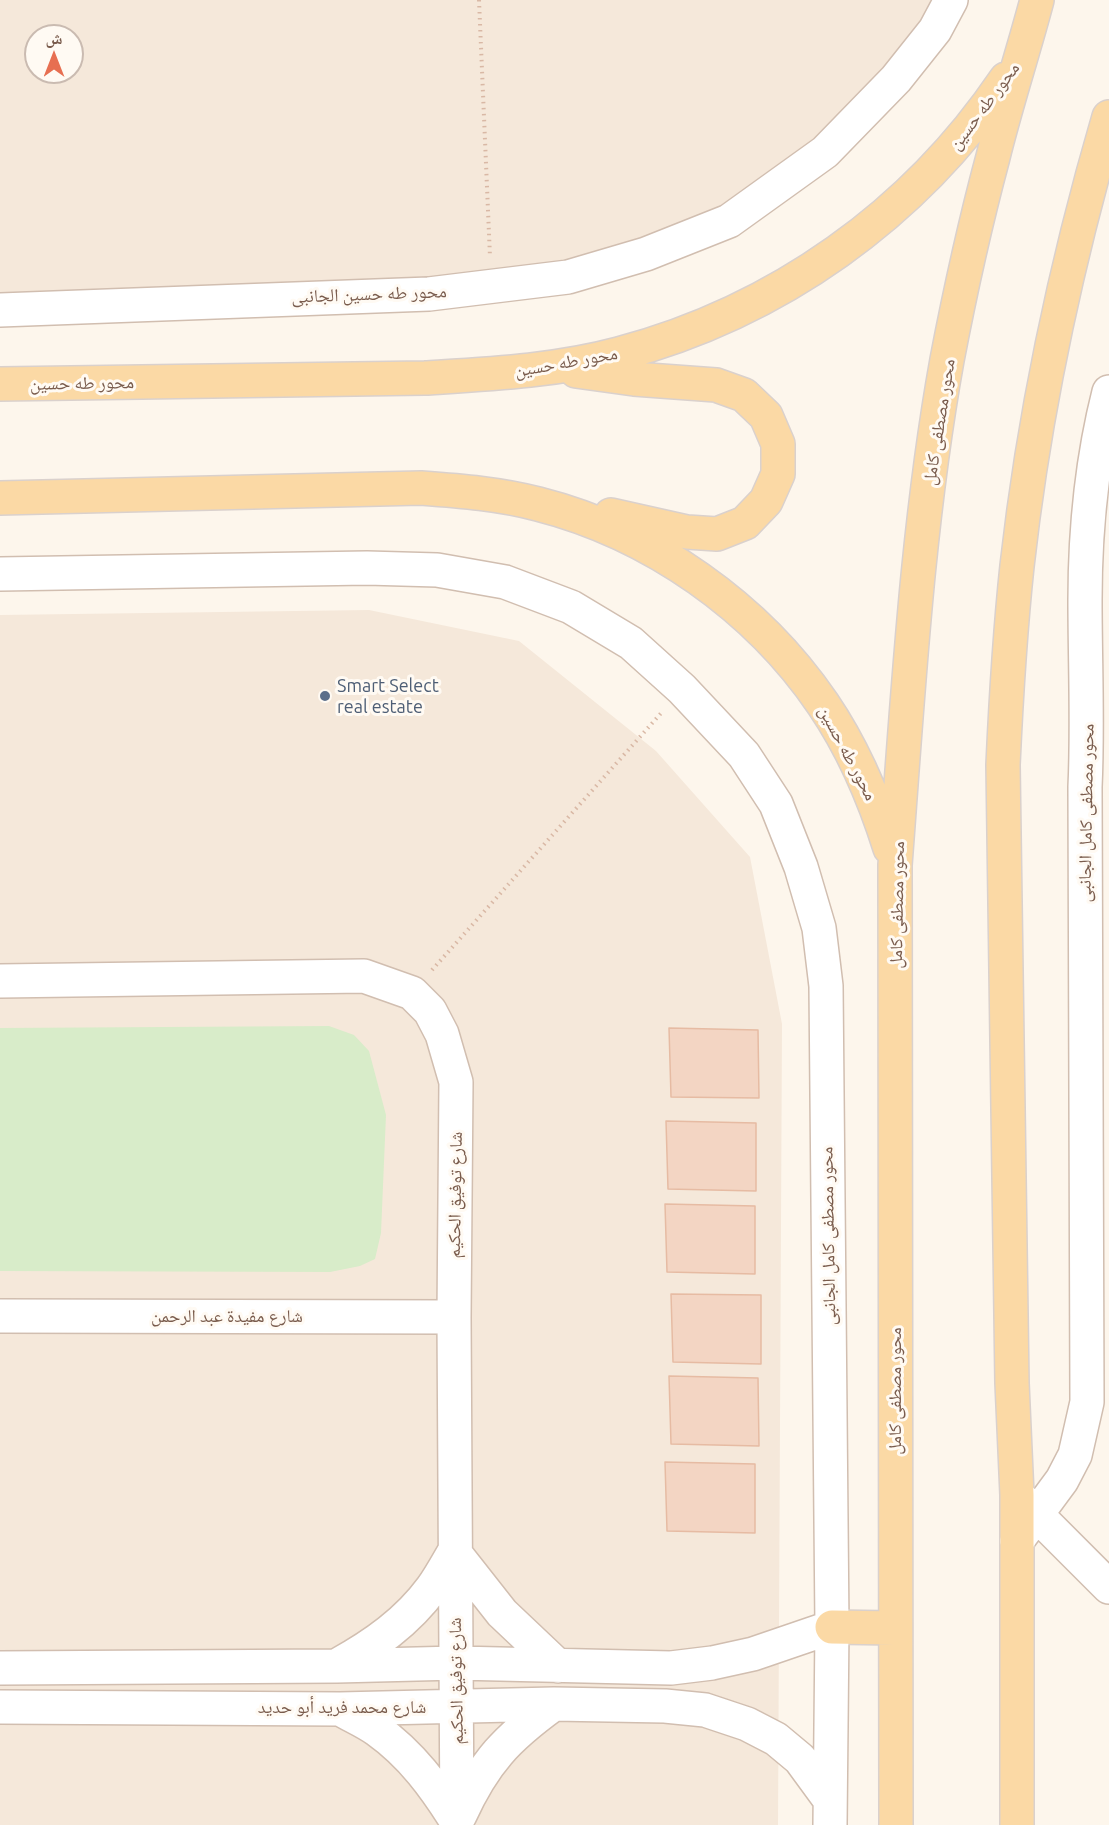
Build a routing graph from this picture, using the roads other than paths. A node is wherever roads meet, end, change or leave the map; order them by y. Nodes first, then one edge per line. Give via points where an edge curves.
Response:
1 (951, 0) edge
2 (1037, 0) edge
3 (1022, 55) junction
4 (1109, 117) edge
5 (0, 310) edge
6 (554, 367) junction
7 (0, 384) edge
8 (1109, 392) edge
9 (0, 498) edge
10 (538, 504) junction
11 (0, 574) edge
12 (1098, 729) edge
13 (1097, 787) edge
14 (895, 865) junction
15 (0, 981) edge
16 (0, 1316) edge
17 (454, 1317) junction
18 (1027, 1504) junction
19 (454, 1552) junction
20 (1109, 1587) edge
21 (832, 1628) junction
22 (895, 1628) junction
23 (457, 1663) junction
24 (337, 1666) junction
25 (558, 1666) junction
26 (0, 1668) edge
27 (554, 1704) junction
28 (457, 1706) junction
29 (0, 1707) edge
30 (340, 1709) junction
31 (830, 1813) edge
32 (457, 1824) edge
33 (896, 1825) edge
34 (1017, 1825) edge

1 - 5 street, محور طه حسين الجانبى via 935,30 896,79 825,152 729,221 646,254 567,277 429,294
2 - 3 main road, محور مصطفى كامل
3 - 6 main road, محور طه حسين via 986,109 945,158 899,204 849,244 739,310 679,336
3 - 14 main road, محور مصطفى كامل via 968,257 934,444 923,530
4 - 18 main road via 1067,271 1047,369 1030,467 1008,666 1003,765 1012,1371
6 - 7 main road, محور طه حسين via 425,378
6 - 10 main road via 634,379 716,385 744,395 765,416 778,444 778,474 766,501 745,523 717,534
8 - 12 street, محور مصطفى كامل الجانبى via 1090,500 1085,598
9 - 10 main road, محور طه حسين via 421,488 480,493
10 - 14 main road, محور طه حسين via 595,523 648,547 699,579 745,615 786,657 829,714 878,808
11 - 21 street, محور مصطفى كامل الجانبى via 367,568 437,570 505,582 571,607 631,643 682,689 744,755 776,804 801,867 819,928 826,986
12 - 13 street, محور مصطفى كامل الجانبى
13 - 18 street, محور مصطفى كامل الجانبى via 1088,1402 1075,1455 1062,1480
14 - 22 main road, محور مصطفى كامل
15 - 17 street, شارع توفيق الحكيم via 364,976 412,993 430,1011 442,1034 456,1082
16 - 17 street, شارع مفيدة عبد الرحمن
17 - 19 street, شارع توفيق الحكيم
18 - 20 street
18 - 34 main road via 1017,1541
19 - 23 street, شارع توفيق الحكيم
19 - 24 street via 432,1588 405,1619 373,1645
19 - 25 street via 502,1612
21 - 22 main road
21 - 25 street via 712,1663 671,1668
21 - 31 street, محور مصطفى كامل الجانبى
22 - 33 main road, محور مصطفى كامل
23 - 24 street
23 - 25 street
23 - 28 street, شارع توفيق الحكيم
24 - 26 street
27 - 28 street, شارع محمد فريد أبو حديد
27 - 31 street, شارع محمد فريد أبو حديد via 705,1710 747,1724 776,1739 800,1759
27 - 32 street via 522,1726 495,1755 473,1787
28 - 30 street, شارع محمد فريد أبو حديد
28 - 32 street, شارع توفيق الحكيم
29 - 30 street, شارع محمد فريد أبو حديد
30 - 32 street via 376,1729 408,1755 435,1787

